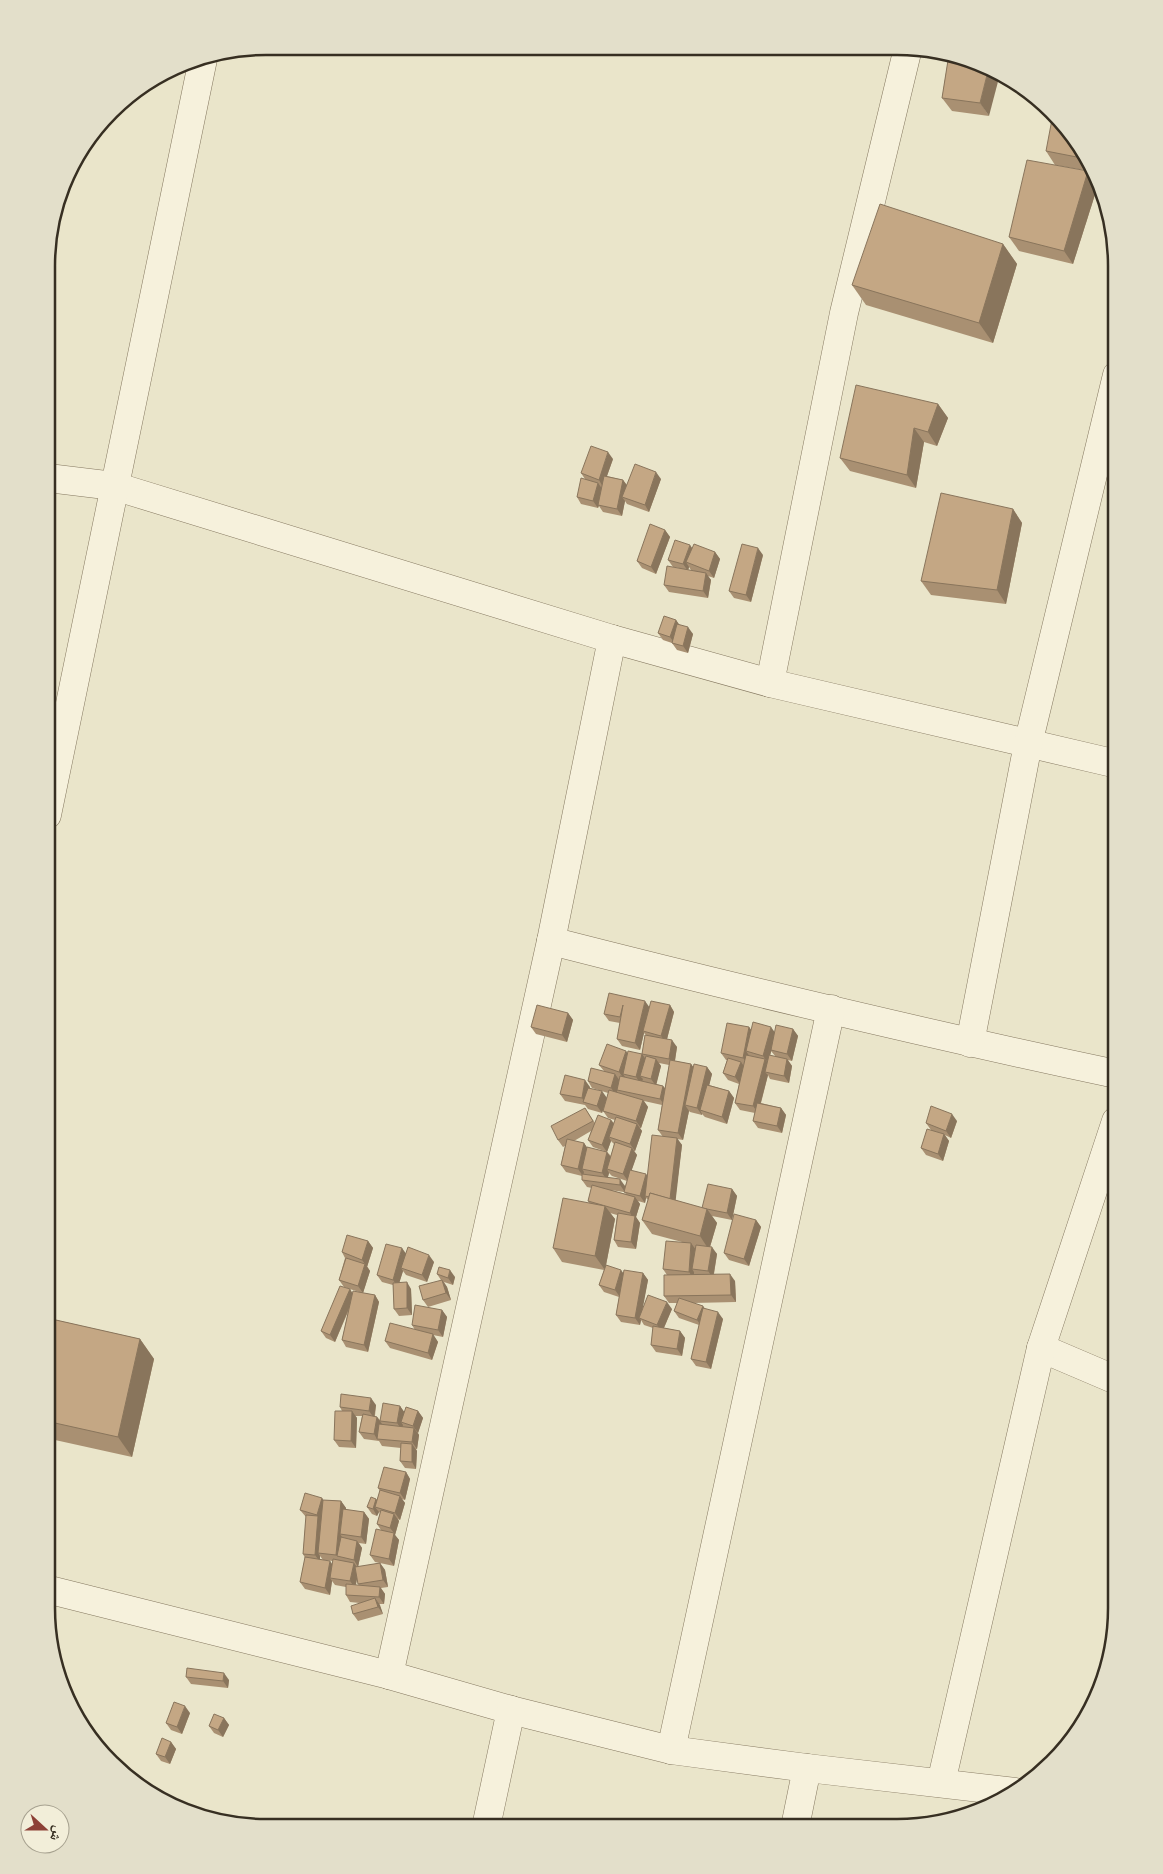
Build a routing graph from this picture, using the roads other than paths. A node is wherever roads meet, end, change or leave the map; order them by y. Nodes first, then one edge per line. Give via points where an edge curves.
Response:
1 (906, 55) edge
2 (202, 65) edge
3 (1108, 412) edge
4 (55, 479) edge
5 (114, 486) junction
6 (612, 639) junction
7 (770, 683) junction
8 (1028, 744) junction
9 (1108, 762) edge
10 (55, 776) edge
11 (551, 941) junction
12 (831, 1009) junction
13 (970, 1043) junction
14 (1108, 1072) edge
15 (1108, 1145) edge
16 (1041, 1348) junction
17 (1108, 1377) edge
18 (55, 1591) edge
19 (389, 1676) junction
20 (511, 1710) junction
21 (671, 1750) junction
22 (807, 1768) junction
23 (941, 1783) junction
24 (1004, 1791) edge
25 (488, 1819) edge
26 (797, 1819) edge

1 - 7 street via 844,313
2 - 5 street
3 - 8 street
4 - 5 street
5 - 6 street
5 - 10 street
6 - 7 street
6 - 11 street
7 - 8 street
8 - 9 street
8 - 13 street
11 - 12 street
11 - 19 street
12 - 13 street
12 - 21 street
13 - 14 street
15 - 16 street
16 - 17 street
16 - 23 street
18 - 19 street
19 - 20 street
20 - 21 street
20 - 25 street
21 - 22 street
22 - 23 street
22 - 26 street
23 - 24 street

